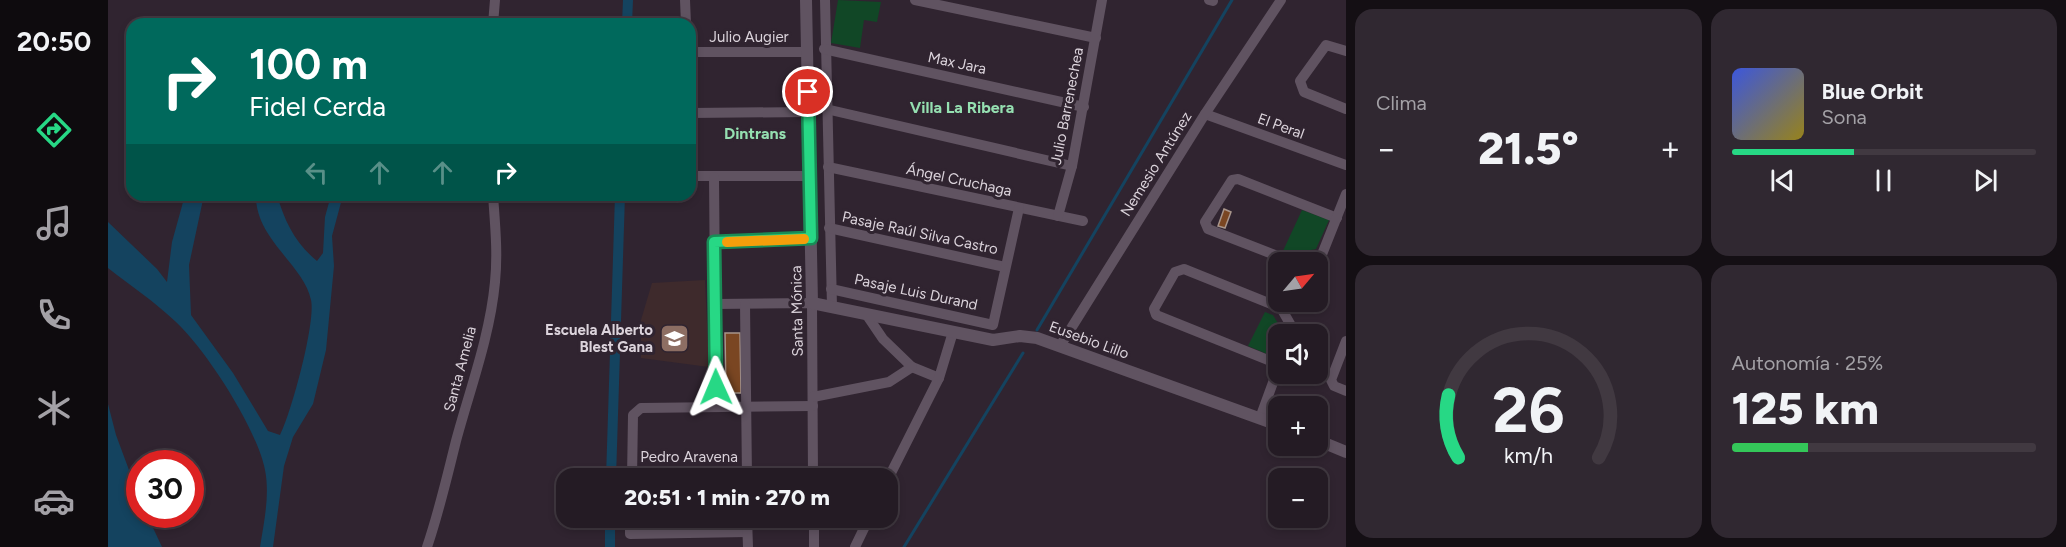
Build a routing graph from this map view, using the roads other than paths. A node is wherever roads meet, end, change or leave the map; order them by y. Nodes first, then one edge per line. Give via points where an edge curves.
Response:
1 (495, 0) edge
2 (686, 0) edge
3 (806, 0) edge
4 (825, 0) edge
5 (915, 0) edge
6 (1102, 0) edge
7 (1281, 0) edge
8 (494, 18) edge
9 (686, 18) edge
10 (1096, 38) junction
11 (824, 49) junction
12 (1346, 51) edge
13 (696, 52) edge
14 (807, 52) junction
15 (1084, 107) junction
16 (1346, 109) edge
17 (826, 110) junction
18 (808, 112) junction
19 (696, 113) edge
20 (1205, 114) junction
21 (1346, 165) edge
22 (1072, 166) junction
23 (828, 167) junction
24 (696, 176) edge
25 (809, 176) junction
26 (714, 177) junction
27 (1346, 194) edge
28 (493, 201) edge
29 (1019, 208) junction
30 (1058, 216) junction
31 (1337, 218) junction
32 (1083, 221) dead end
33 (829, 228) junction
34 (811, 238) junction
35 (714, 242) junction
36 (1268, 252) edge
37 (1323, 252) edge
38 (1005, 267) junction
39 (831, 289) junction
40 (812, 303) junction
41 (715, 304) junction
42 (746, 304) junction
43 (832, 307) junction
44 (866, 314) junction
45 (1290, 324) edge
46 (953, 332) junction
47 (1346, 341) edge
48 (1060, 346) junction
49 (1268, 360) edge
50 (912, 368) junction
51 (939, 378) junction
52 (1272, 384) edge
53 (1346, 390) edge
54 (813, 402) junction
55 (716, 407) junction
56 (746, 407) junction
57 (1260, 418) junction
58 (1268, 421) edge
59 (1328, 445) edge
60 (1346, 452) edge
61 (632, 468) edge
62 (747, 468) edge
63 (813, 468) edge
64 (894, 468) edge
65 (630, 528) edge
66 (747, 528) edge
67 (814, 528) edge
68 (864, 528) edge
69 (747, 532) junction
70 (427, 547) edge
71 (748, 547) edge
72 (814, 547) edge
73 (855, 547) edge

1 - 8 street
2 - 9 street
3 - 14 street, Santa Mónica
4 - 11 street
5 - 10 street
6 - 10 street, Julio Barrenechea
7 - 20 street, Nemesio Antúnez
10 - 15 street, Julio Barrenechea
11 - 15 street, Max Jara
11 - 17 street
12 - 16 street via 1326,45 1300,81 1304,92
13 - 14 street, Julio Augier
14 - 18 street, Santa Mónica
15 - 22 street, Julio Barrenechea
17 - 22 street
17 - 23 street
18 - 19 street
18 - 25 street, Santa Mónica
20 - 21 street, El Peral
20 - 48 street, Nemesio Antúnez
22 - 30 street, Julio Barrenechea
23 - 29 street, Ángel Cruchaga
23 - 33 street
24 - 26 street
25 - 26 street
25 - 34 street, Santa Mónica
26 - 35 street
27 - 31 street
28 - 70 street, Santa Amelia via 495,283 444,494
29 - 30 street, Ángel Cruchaga
29 - 38 street
30 - 32 street, Ángel Cruchaga
31 - 36 street via 1232,180 1205,222 1208,229
31 - 37 street
33 - 38 street, Pasaje Raúl Silva Castro
33 - 39 street
34 - 35 street
34 - 40 street, Santa Mónica
35 - 41 street
38 - 39 street, Pasaje Luis Durand via 993,325
39 - 43 street
40 - 42 street
40 - 43 street, Eusebio Lillo
40 - 54 street, Santa Mónica
41 - 42 street
41 - 55 street
42 - 56 street
43 - 44 street, Eusebio Lillo
44 - 46 street, Eusebio Lillo
44 - 50 street via 883,339
45 - 49 street via 1281,308 1184,269 1175,272 1154,310 1156,315
46 - 48 street, Eusebio Lillo via 993,340 1029,336
46 - 51 street
47 - 53 street via 1331,380 1334,386
48 - 57 street, Eusebio Lillo
50 - 51 street
50 - 54 street via 889,382
51 - 64 street
52 - 57 street
54 - 56 street
54 - 63 street, Santa Mónica
55 - 56 street
55 - 61 street via 641,408 633,415
56 - 62 street
57 - 58 street, Eusebio Lillo
59 - 60 street
65 - 69 street via 630,534
66 - 69 street
67 - 72 street
68 - 73 street
69 - 71 street

